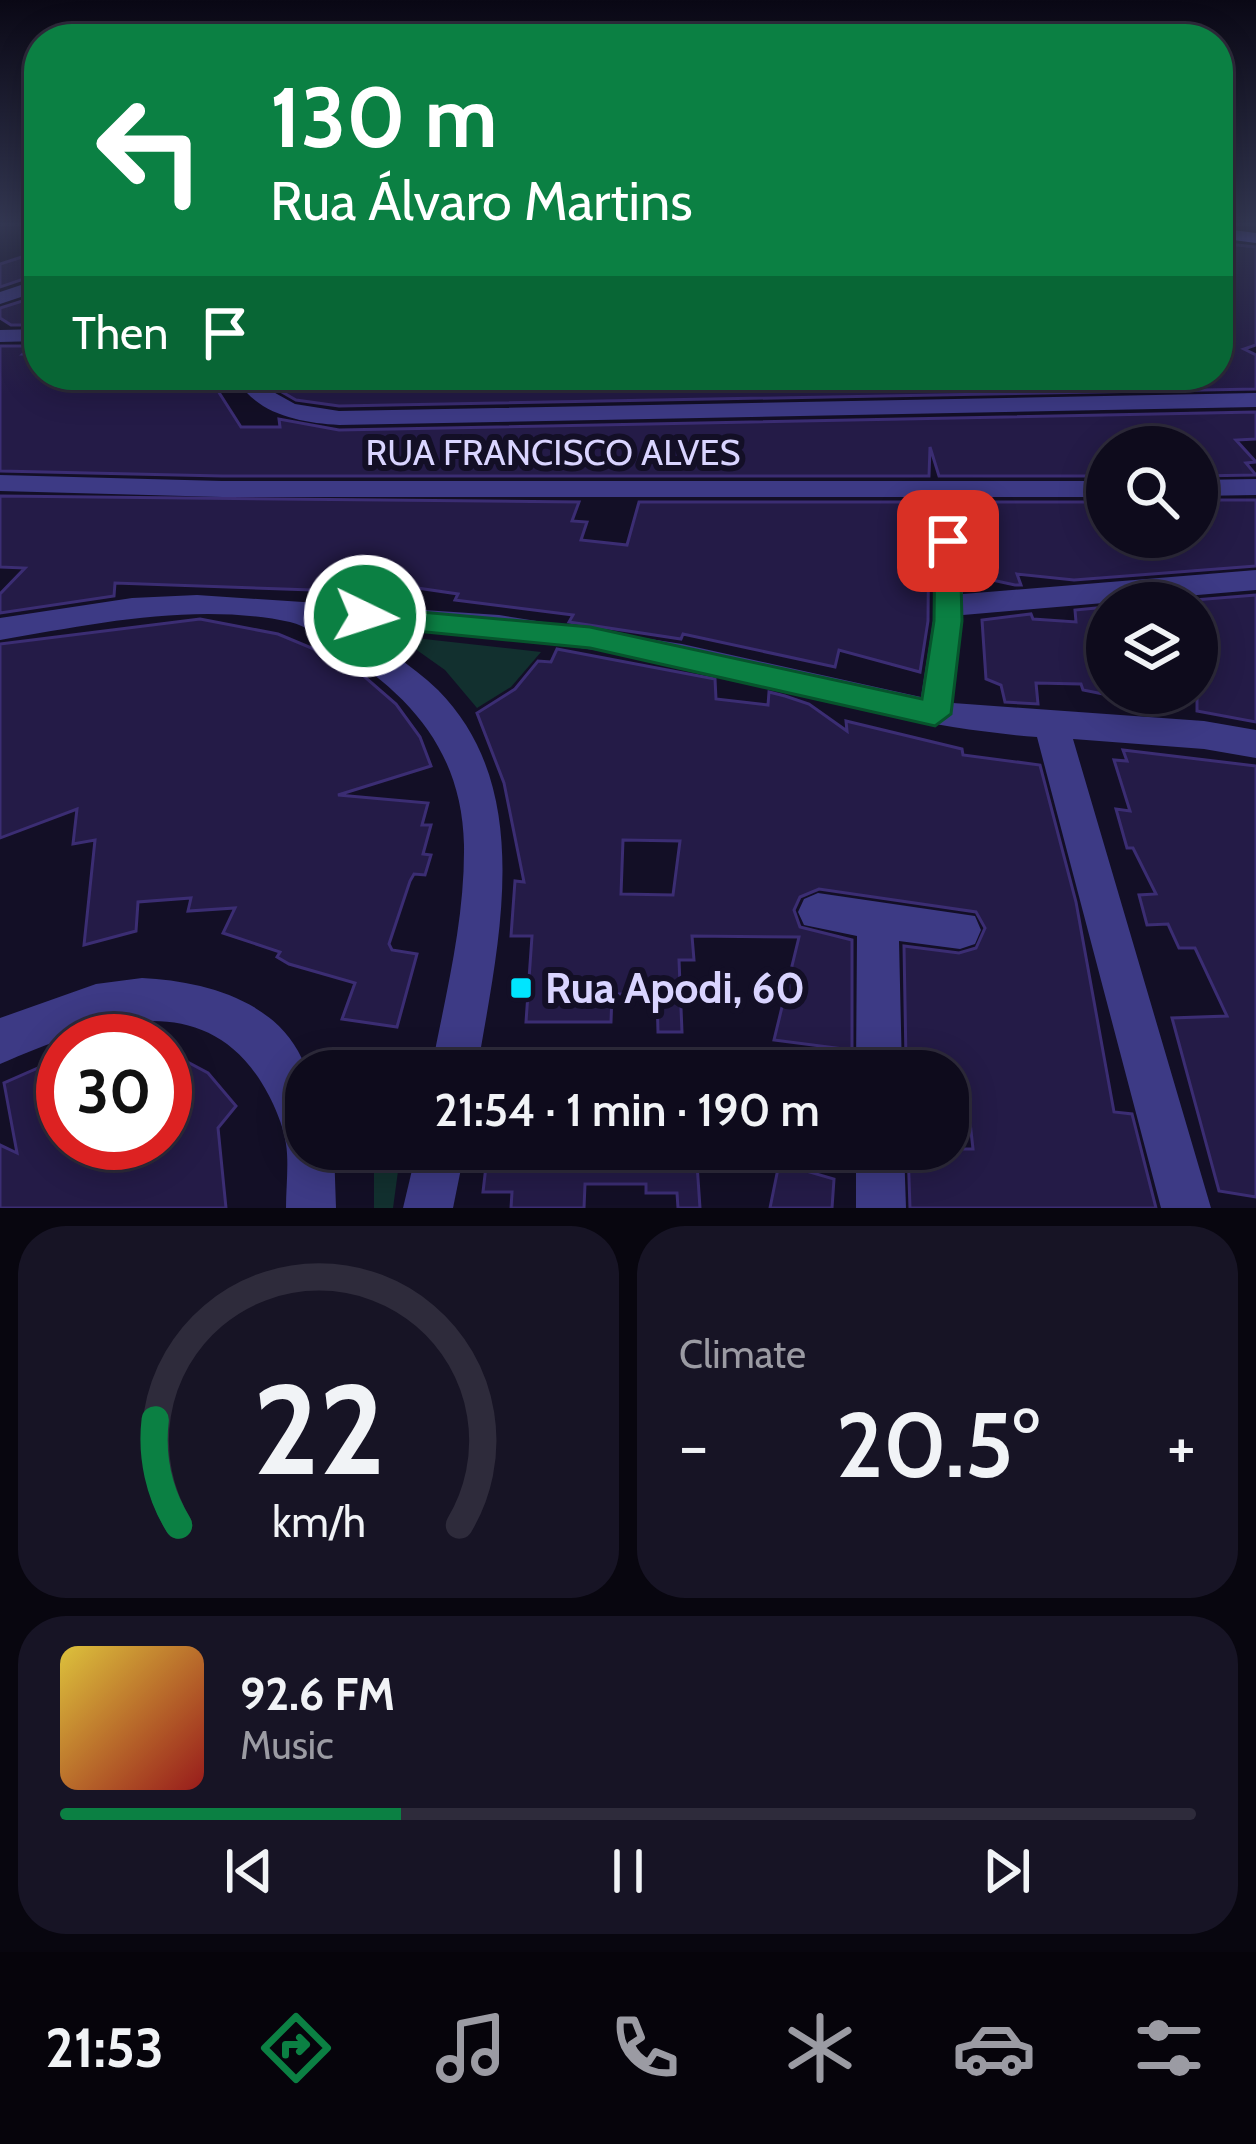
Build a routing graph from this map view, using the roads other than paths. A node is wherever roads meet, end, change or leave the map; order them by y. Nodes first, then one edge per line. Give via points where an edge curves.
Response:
1 (257, 390) edge
2 (1256, 400) edge
3 (0, 483) edge
4 (1256, 487) edge
5 (950, 488) junction
6 (1218, 488) edge
7 (1086, 489) edge
8 (1256, 580) edge
9 (946, 606) junction
10 (398, 619) junction
11 (338, 626) junction
12 (0, 629) edge
13 (383, 663) junction
14 (935, 714) junction
15 (1052, 727) junction
16 (1256, 744) edge
17 (818, 912) dead end
18 (878, 920) junction
19 (960, 930) dead end
20 (0, 1041) edge
21 (457, 1050) edge
22 (879, 1050) edge
23 (285, 1070) edge
24 (310, 1170) edge
25 (436, 1170) edge
26 (880, 1170) edge
27 (310, 1208) edge
28 (428, 1208) edge
29 (881, 1208) edge
30 (1186, 1208) edge

1 - 2 street via 272,405 302,414 392,419
3 - 5 street, RUA FRANCISCO ALVES
4 - 6 street
5 - 7 street, RUA FRANCISCO ALVES
5 - 9 street
8 - 9 street
9 - 14 street
10 - 11 street
10 - 13 street
10 - 14 street via 590,638
11 - 12 street via 298,611 197,605
11 - 13 street
13 - 21 street via 439,714 478,800 479,910
14 - 15 street
15 - 16 street
15 - 30 street
17 - 18 street
18 - 19 street
18 - 22 street
20 - 23 street via 116,998 153,997 234,1018
24 - 27 street
25 - 28 street
26 - 29 street

